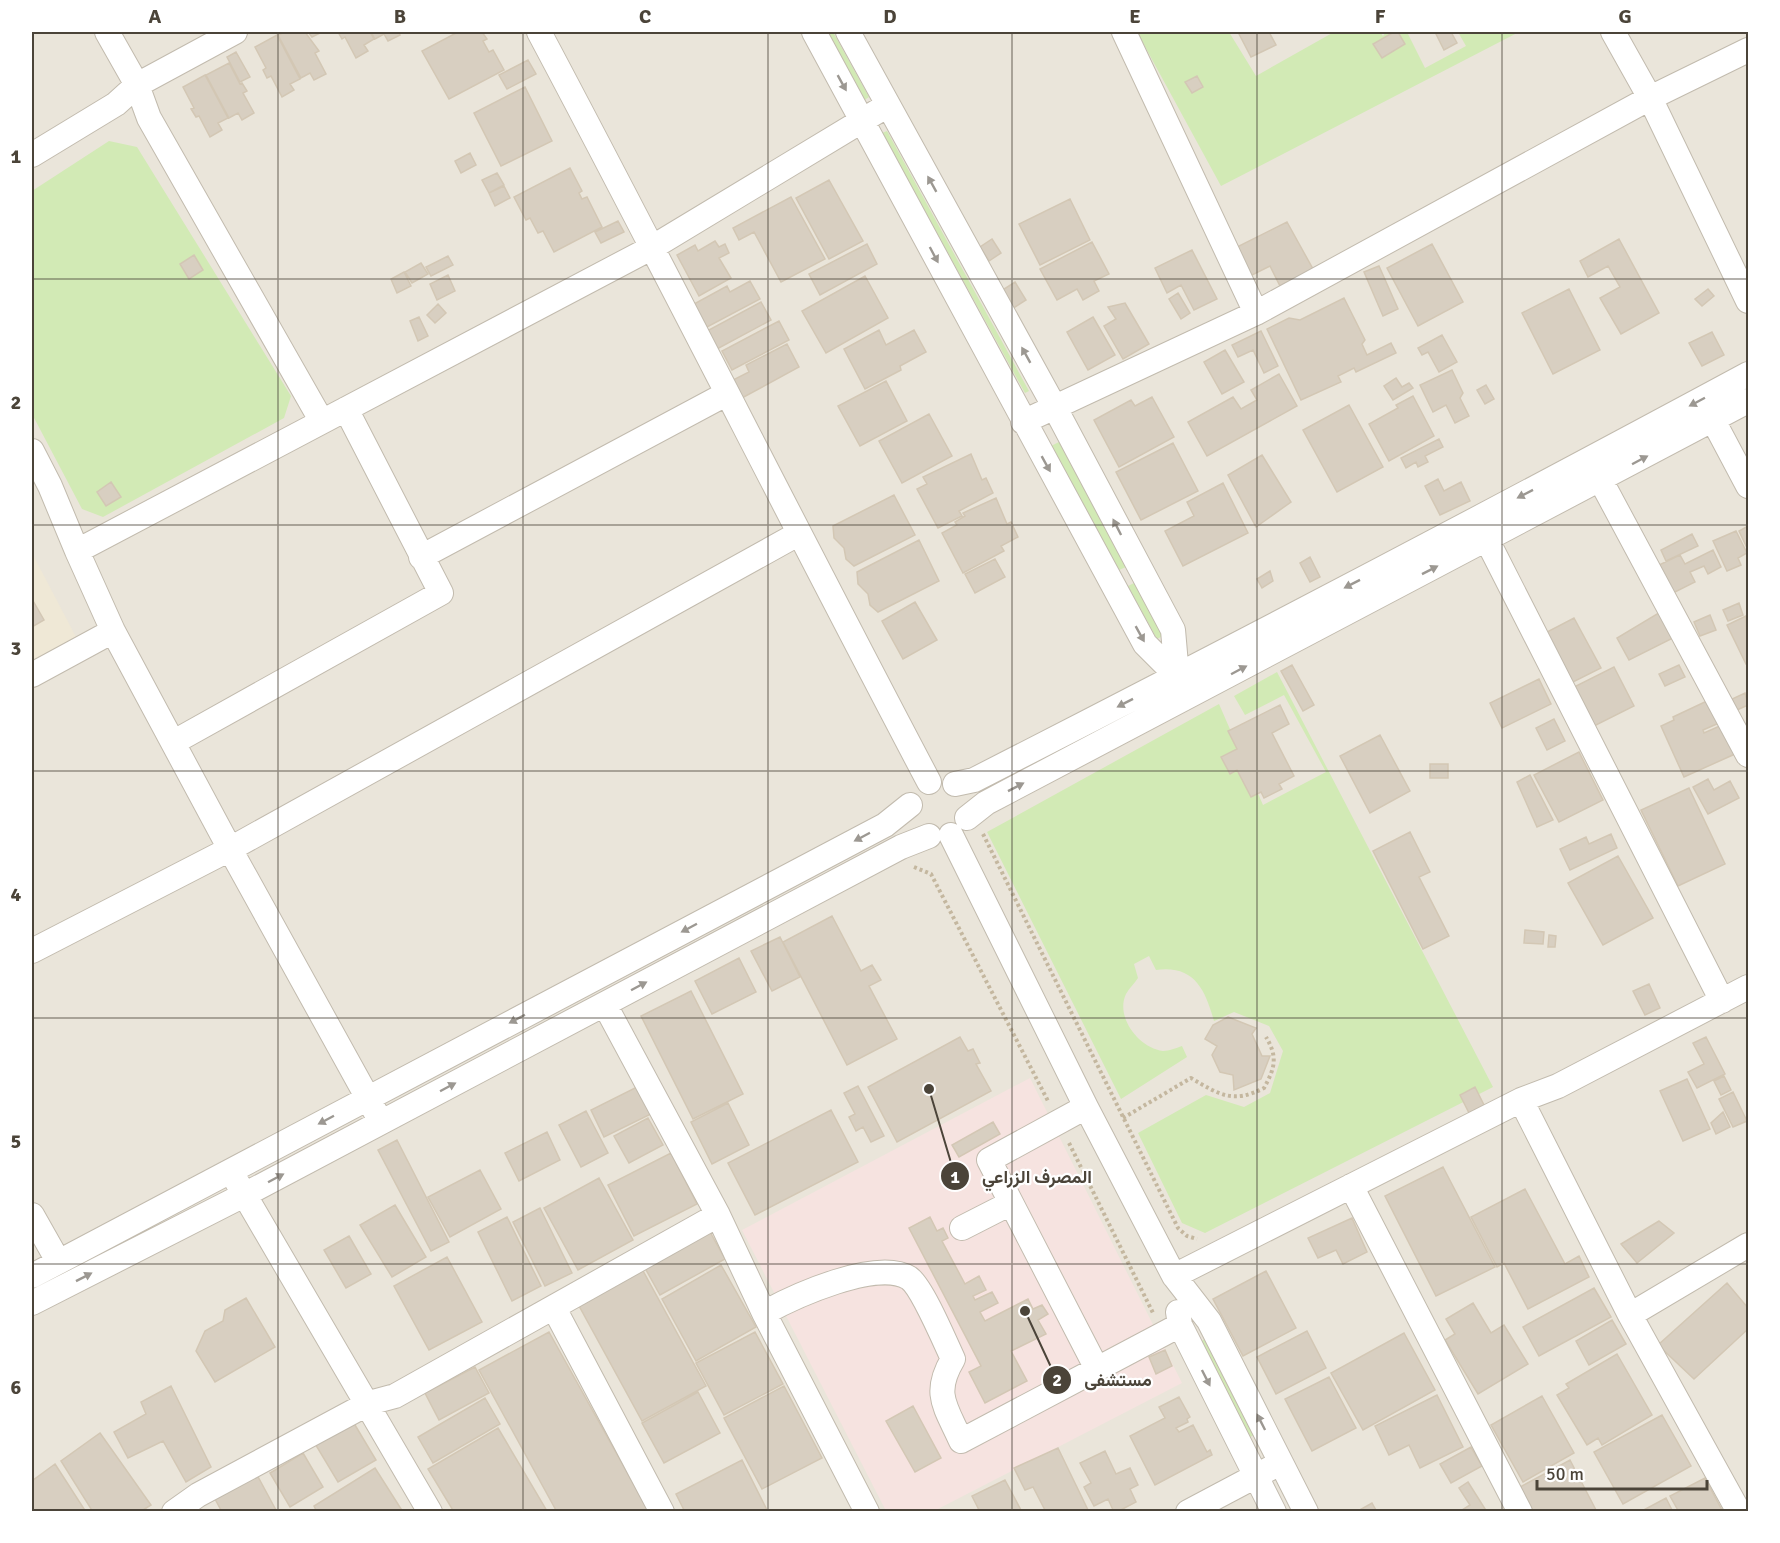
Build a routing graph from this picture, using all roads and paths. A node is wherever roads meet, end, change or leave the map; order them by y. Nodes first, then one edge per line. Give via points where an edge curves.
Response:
1 (107, 32) edge
2 (235, 32) edge
3 (539, 32) edge
4 (814, 32) edge
5 (848, 32) edge
6 (1124, 32) edge
7 (1613, 32) edge
8 (1749, 50) edge
9 (137, 85) junction
10 (1650, 99) junction
11 (888, 105) junction
12 (862, 120) junction
13 (32, 155) edge
14 (653, 247) junction
15 (1749, 300) edge
16 (1256, 313) junction
17 (1749, 374) edge
18 (726, 394) junction
19 (1749, 401) edge
20 (1054, 406) junction
21 (346, 409) junction
22 (321, 420) junction
23 (1713, 420) junction
24 (1023, 422) junction
25 (32, 451) edge
26 (1601, 481) junction
27 (1749, 486) edge
28 (798, 534) junction
29 (1487, 540) junction
30 (77, 551) junction
31 (421, 557) junction
32 (1139, 569) junction
33 (1112, 584) junction
34 (1331, 608) junction
35 (113, 631) junction
36 (32, 675) edge
37 (1177, 676) junction
38 (1188, 698) junction
39 (174, 742) junction
40 (1749, 755) edge
41 (929, 782) junction
42 (955, 784) junction
43 (910, 805) junction
44 (958, 829) junction
45 (230, 849) junction
46 (906, 864) dead end
47 (32, 951) edge
48 (1749, 987) edge
49 (1722, 1001) junction
50 (605, 1005) junction
51 (1266, 1037) dead end
52 (368, 1097) junction
53 (1521, 1100) junction
54 (1086, 1107) junction
55 (1123, 1118) junction
56 (381, 1122) junction
57 (1059, 1122) junction
58 (1099, 1132) junction
59 (231, 1171) junction
60 (1351, 1186) junction
61 (244, 1195) junction
62 (1011, 1203) junction
63 (32, 1215) edge
64 (718, 1215) junction
65 (962, 1228) dead end
66 (1199, 1239) dead end
67 (1749, 1245) edge
68 (58, 1261) junction
69 (32, 1276) edge
70 (1174, 1276) junction
71 (32, 1303) edge
72 (554, 1308) junction
73 (764, 1312) junction
74 (1630, 1315) junction
75 (1172, 1330) junction
76 (1096, 1369) junction
77 (369, 1403) junction
78 (1281, 1462) junction
79 (1256, 1476) junction
80 (203, 1503) edge
81 (174, 1512) edge
82 (430, 1512) edge
83 (662, 1512) edge
84 (867, 1512) edge
85 (1188, 1512) edge
86 (1274, 1512) edge
87 (1306, 1512) edge
88 (1520, 1512) edge
89 (1739, 1512) edge

1 - 9 street
2 - 9 street
3 - 14 street
4 -> 12 street
5 - 11 street
6 - 16 street
7 - 10 street
8 - 10 street
9 - 13 street via 117,104
9 - 22 street via 149,118
10 - 15 street
10 - 16 street
11 - 12 street
20 -> 11 street
12 - 14 street
12 -> 24 street
14 - 18 street
14 - 21 street
16 - 20 street
17 -> 34 street
18 - 28 street
18 - 31 street
19 - 23 street
20 - 24 street
32 -> 20 street
21 - 22 street
21 - 31 street
22 - 30 street
26 -> 23 street
23 - 27 street
24 -> 33 street
25 - 30 street
26 - 29 street
26 - 40 street
28 - 41 street
28 - 45 street
34 -> 29 street
29 - 49 street
30 - 35 street
31 - 39 street via 441,593
32 - 33 street
32 - 37 street via 1173,630
33 -> 37 street via 1145,644
34 - 37 street
38 -> 34 street
35 - 36 street
35 - 39 street
37 - 38 street
37 -> 42 street via 974,780
44 -> 38 street via 986,803
39 - 45 street
41 - 42 street
41 - 43 street via 916,790
42 - 44 street via 965,795
43 - 44 street via 912,820
43 -> 52 street via 885,825
50 -> 44 street via 901,847
44 - 54 street
44 - 55 path via 982,836
45 - 47 street
45 - 52 street
46 - 57 path via 931,874
48 - 49 street
49 - 53 street via 1558,1086
56 -> 50 street
50 - 64 street
51 - 55 path via 1276,1060 1264,1088 1244,1098 1227,1096 1191,1078
52 - 56 street
52 -> 59 street
53 - 60 street
53 - 74 street
54 - 57 street
54 - 58 street
55 - 58 path
55 - 66 path via 1178,1228
61 -> 56 street
57 - 62 street via 989,1160
57 - 75 path
58 - 70 street
59 - 61 street
59 - 68 street
60 - 70 street
60 - 88 street
71 -> 61 street
61 - 77 street
62 - 65 street
62 - 76 street
63 - 68 street
64 - 72 street
64 - 73 street
67 - 74 street
68 - 69 street
70 - 75 street
78 -> 70 street via 1209,1321
72 - 77 street via 395,1396
72 - 83 street
73 - 76 street via 803,1292 843,1279 891,1273 909,1278 953,1359 942,1377 941,1395 961,1441
73 - 84 street
74 - 89 street
75 - 76 street
75 -> 79 street
77 - 80 street
77 - 82 street
78 - 79 street
78 - 87 street
79 - 85 street
79 - 86 street
80 - 81 street

